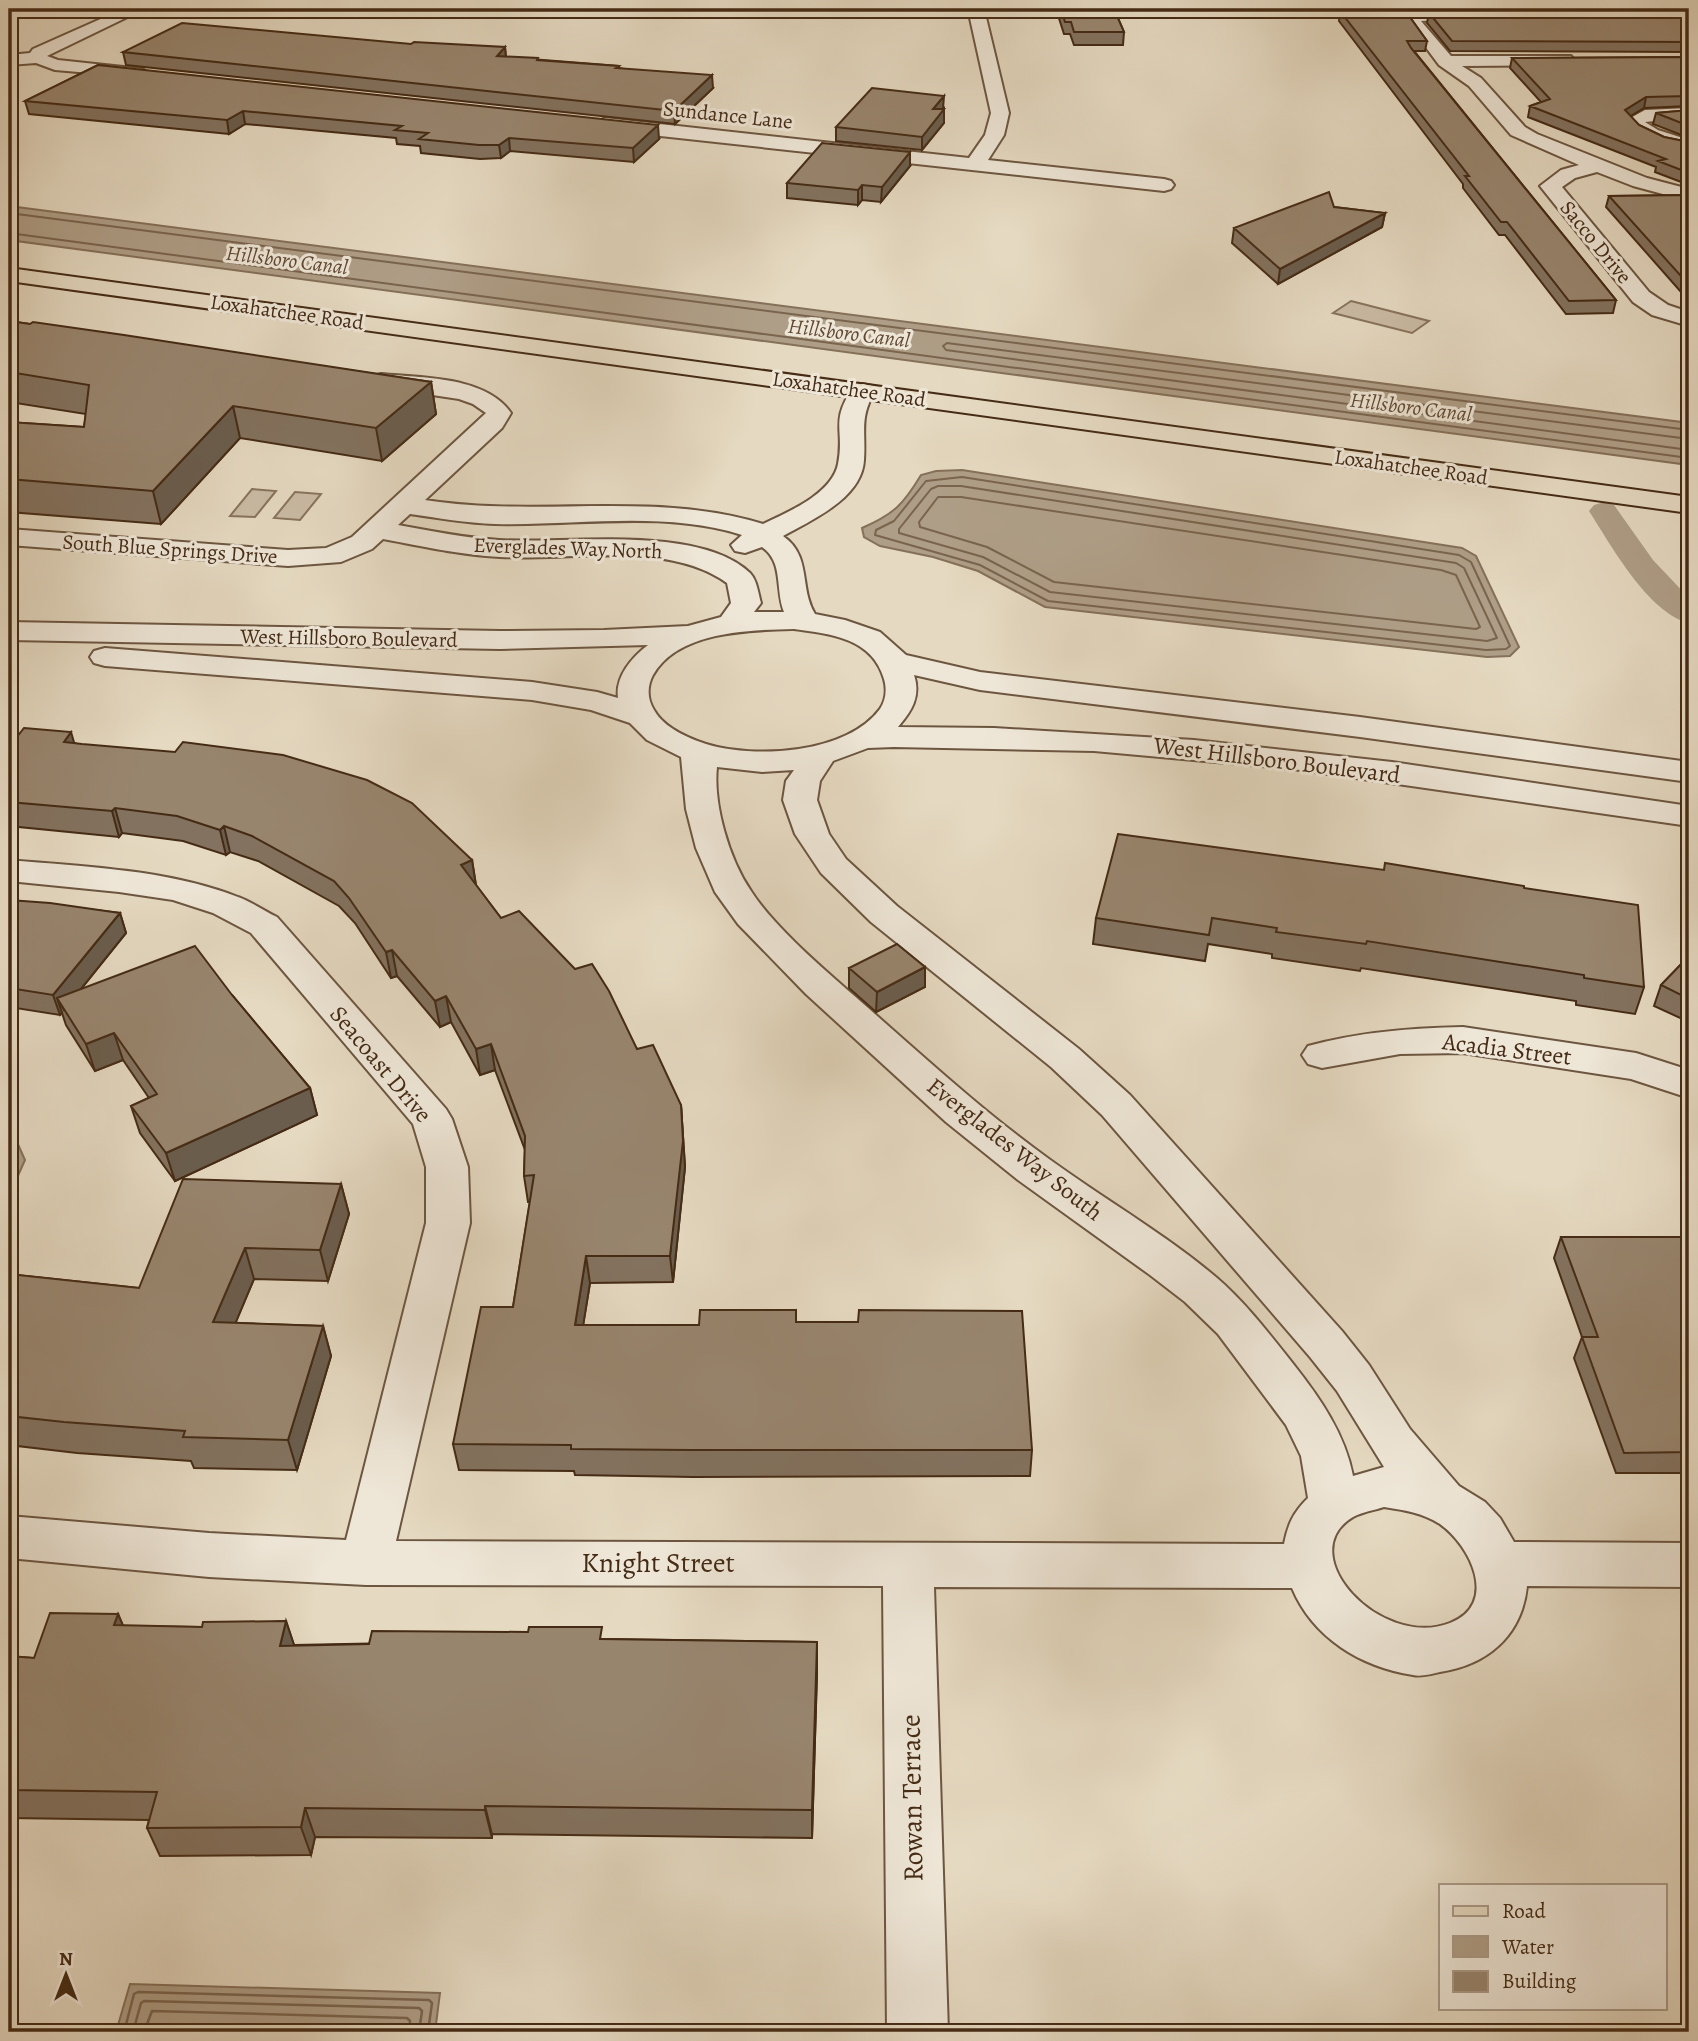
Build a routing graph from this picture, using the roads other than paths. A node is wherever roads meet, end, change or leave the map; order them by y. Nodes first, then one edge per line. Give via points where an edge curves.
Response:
1 (136, 9) edge
2 (976, 9) edge
3 (1495, 13) edge
4 (38, 58) junction
5 (9, 60) edge
6 (1584, 60) edge
7 (1445, 61) junction
8 (165, 77) edge
9 (1689, 113) edge
10 (592, 123) edge
11 (1689, 146) edge
12 (974, 164) junction
13 (1597, 166) junction
14 (1164, 185) dead end
15 (1689, 195) edge
16 (9, 262) edge
17 (9, 274) edge
18 (1689, 319) edge
19 (358, 377) edge
20 (863, 391) junction
21 (1689, 491) edge
22 (406, 505) junction
23 (1689, 505) edge
24 (379, 530) junction
25 (554, 531) junction
26 (765, 534) junction
27 (9, 537) edge
28 (728, 555) junction
29 (790, 588) junction
30 (733, 621) junction
31 (805, 621) junction
32 (9, 631) edge
33 (689, 634) junction
34 (9, 649) edge
35 (895, 662) junction
36 (641, 716) junction
37 (862, 739) junction
38 (695, 751) junction
39 (821, 755) junction
40 (1689, 772) edge
41 (1689, 816) edge
42 (9, 871) edge
43 (1322, 1055) dead end
44 (1689, 1084) edge
45 (1441, 1500) junction
46 (1333, 1501) junction
47 (9, 1536) edge
48 (366, 1563) junction
49 (1499, 1563) junction
50 (908, 1564) junction
51 (1689, 1564) edge
52 (1308, 1566) junction
53 (917, 2032) edge

1 - 4 street via 39,53
2 - 12 street via 1000,114 992,143
3 - 7 street via 1412,18
4 - 5 street
4 - 8 street via 55,65
6 - 7 street
7 - 13 street via 1475,82 1518,131
9 - 11 street via 1645,115 1634,121 1645,130
10 - 12 street, Sundance Lane
12 - 14 street, Sundance Lane
13 - 15 street
13 - 18 street, Sacco Drive via 1568,174 1550,186 1641,297 1660,310
16 - 21 main road, Loxahatchee Road
17 - 20 main road, Loxahatchee Road
19 - 22 street, South Blue Springs Drive via 466,393 493,403 499,413
20 - 23 main road, Loxahatchee Road
20 - 26 street via 849,419 851,467 844,482
22 - 24 street, South Blue Springs Drive
22 - 25 street, Everglades Way North
24 - 25 street, Everglades Way North via 481,547
24 - 27 street, South Blue Springs Drive via 362,543 331,555 288,558
25 - 26 street, Everglades Way North via 691,516 731,522
25 - 28 street, Everglades Way North via 655,550
26 - 28 street
26 - 29 street, Everglades Way North via 789,557
28 - 29 street, Everglades Way North via 766,562
28 - 30 street, Everglades Way North via 745,588 746,603
29 - 31 street, Everglades Way North
30 - 31 street
30 - 33 street
31 - 35 street via 860,636
32 - 33 street, West Hillsboro Boulevard via 500,640
33 - 36 street via 663,647 641,670 632,688
34 - 36 street, West Hillsboro Boulevard via 532,691 597,701
35 - 37 street via 902,696 889,719
35 - 40 street, West Hillsboro Boulevard via 980,681
36 - 38 street via 664,736
37 - 39 street
37 - 41 street, West Hillsboro Boulevard via 1004,737 1142,744
38 - 39 street via 758,762
38 - 46 street, Everglades Way South via 713,848 733,892 751,916 819,985 960,1112 1166,1263 1234,1322 1309,1424 1325,1456
39 - 45 street via 803,781 800,800 812,834 833,866 884,914 1116,1105 1326,1344 1393,1443
42 - 48 street, Seacoast Drive via 190,893 228,906 264,926 432,1119 447,1167 448,1223
43 - 44 street, Acadia Street via 1401,1041 1463,1040 1636,1066
45 - 46 street via 1412,1489 1384,1487 1356,1490
45 - 49 street via 1467,1517
46 - 52 street via 1316,1518 1307,1541
47 - 48 street, Knight Street via 209,1555
48 - 50 street, Knight Street
49 - 51 street
49 - 52 street via 1503,1586 1489,1625 1473,1639 1425,1652 1381,1643 1349,1626 1329,1609
50 - 52 street, Knight Street
50 - 53 street, Rowan Terrace

